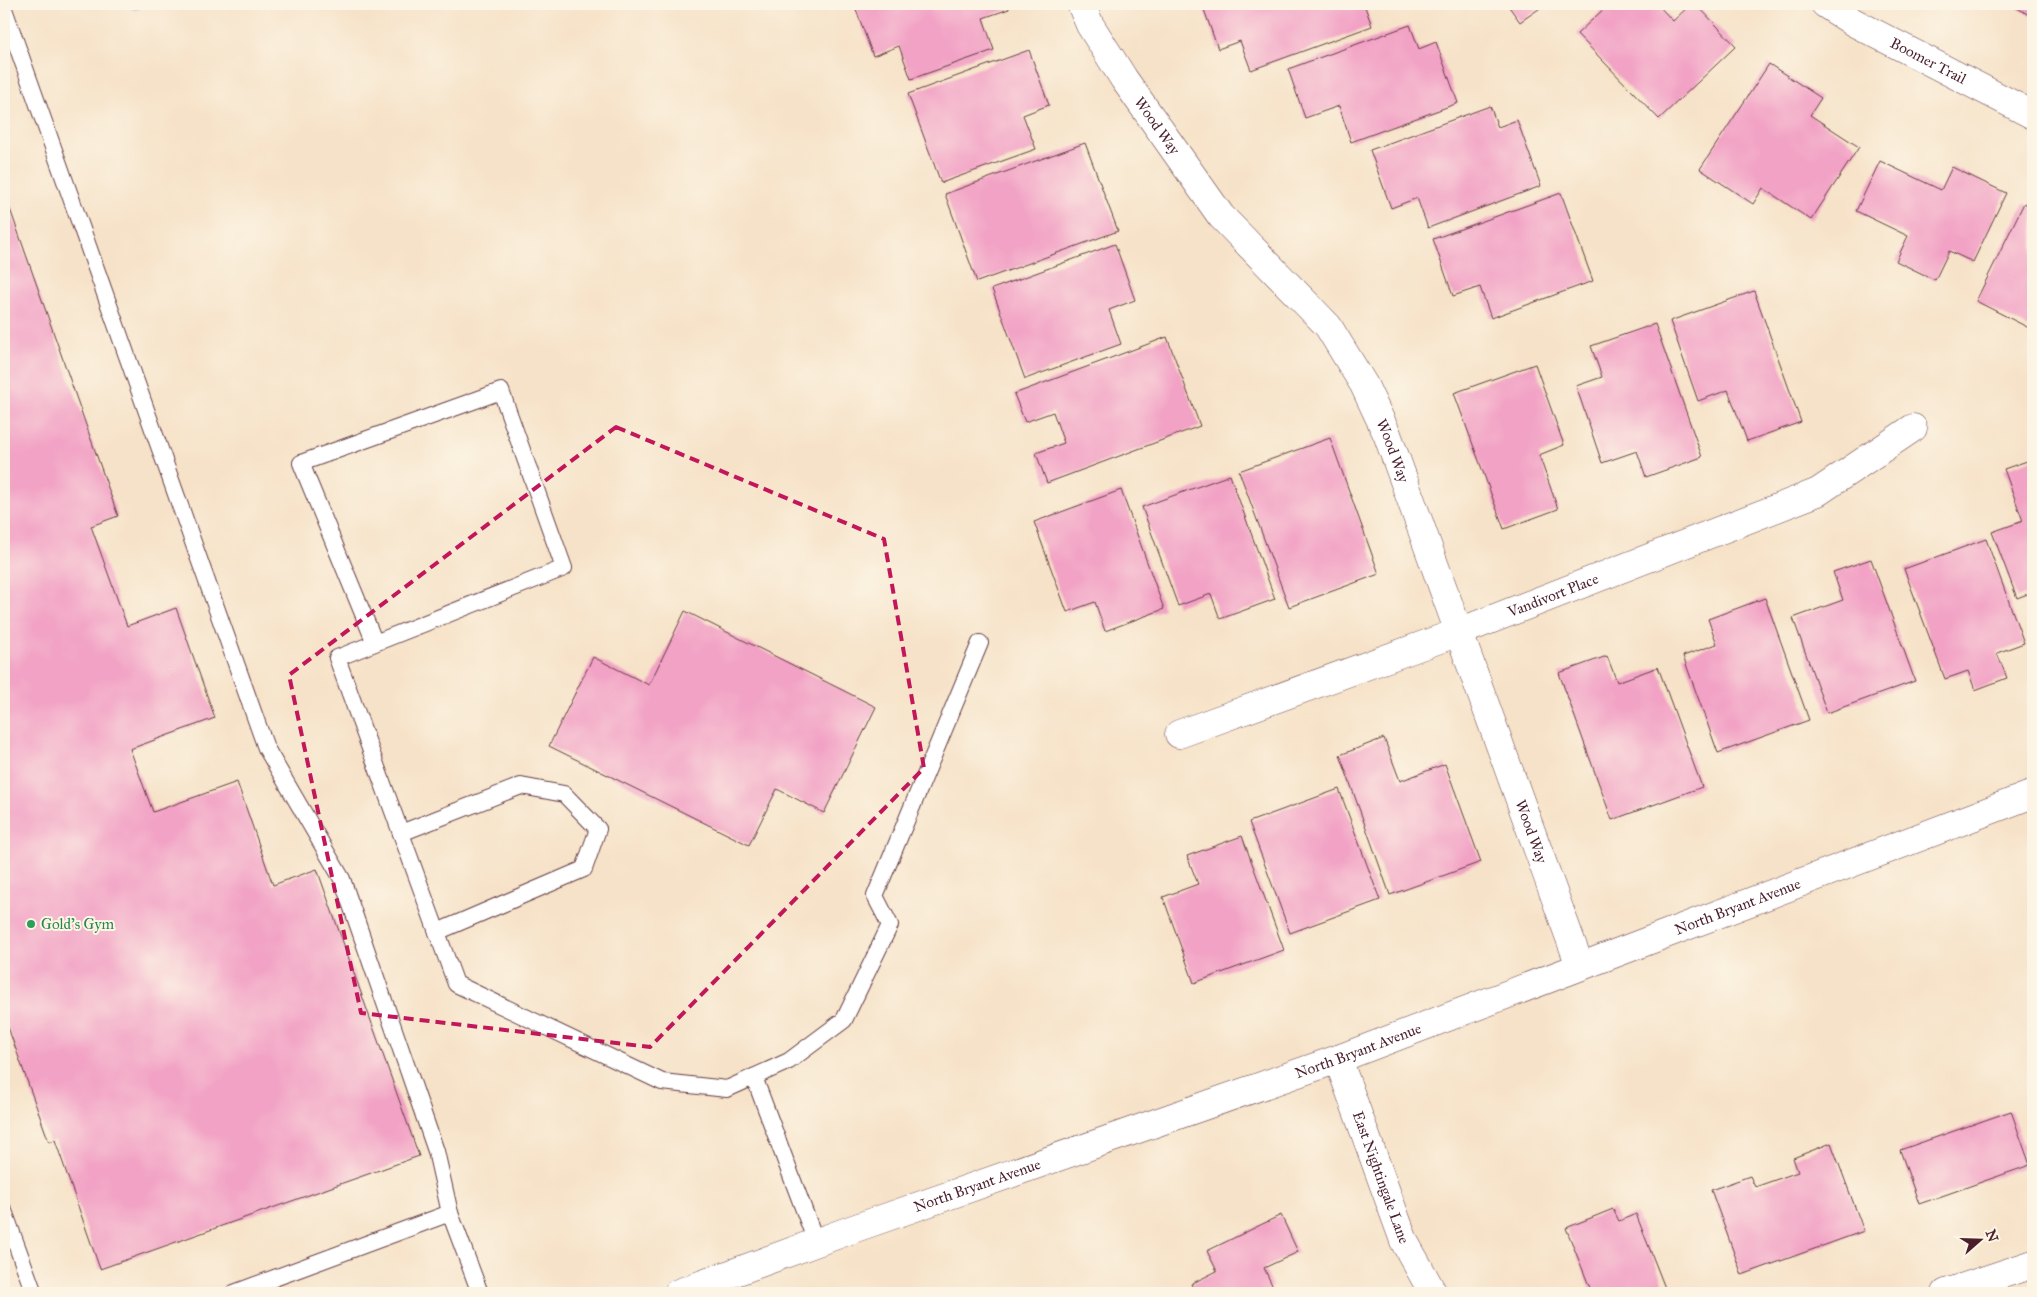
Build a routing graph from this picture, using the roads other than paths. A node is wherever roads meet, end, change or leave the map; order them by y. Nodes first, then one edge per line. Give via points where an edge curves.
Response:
1 (1081, 4) edge
2 (1825, 4) edge
3 (4, 9) edge
4 (2033, 115) edge
5 (1913, 428) dead end
6 (1459, 632) junction
7 (375, 643) junction
8 (980, 643) dead end
9 (1179, 734) dead end
10 (2033, 794) edge
11 (400, 833) junction
12 (437, 932) junction
13 (1580, 966) junction
14 (1338, 1059) junction
15 (754, 1077) junction
16 (4, 1211) edge
17 (450, 1213) junction
18 (816, 1242) junction
19 (9, 1243) edge
20 (2033, 1264) edge
21 (34, 1293) edge
22 (234, 1293) edge
23 (480, 1293) edge
24 (678, 1293) edge
25 (1433, 1293) edge
26 (1946, 1293) edge

1 - 6 street, Wood Way via 1090,25 1124,79 1222,216 1328,326 1364,384 1387,434
2 - 4 street, Boomer Trail via 1852,22
3 - 17 lane via 266,748 342,879 436,1151
5 - 6 street, Vandivort Place via 1818,492
6 - 9 street, Vandivort Place
6 - 13 street, Wood Way
7 - 7 lane via 302,463 500,390 564,568
7 - 11 lane via 337,658
8 - 15 lane via 875,896 890,925 844,1020 789,1060
10 - 13 street, North Bryant Avenue
11 - 12 lane
11 - 12 lane via 521,786 564,794 598,829 584,869
12 - 15 lane via 456,984 662,1082 727,1088
13 - 14 street, North Bryant Avenue
14 - 18 street, North Bryant Avenue
14 - 25 street, East Nightingale Lane via 1404,1241
15 - 18 lane
16 - 19 lane
17 - 22 lane
17 - 23 lane
18 - 24 street, North Bryant Avenue
19 - 21 lane
20 - 26 street

